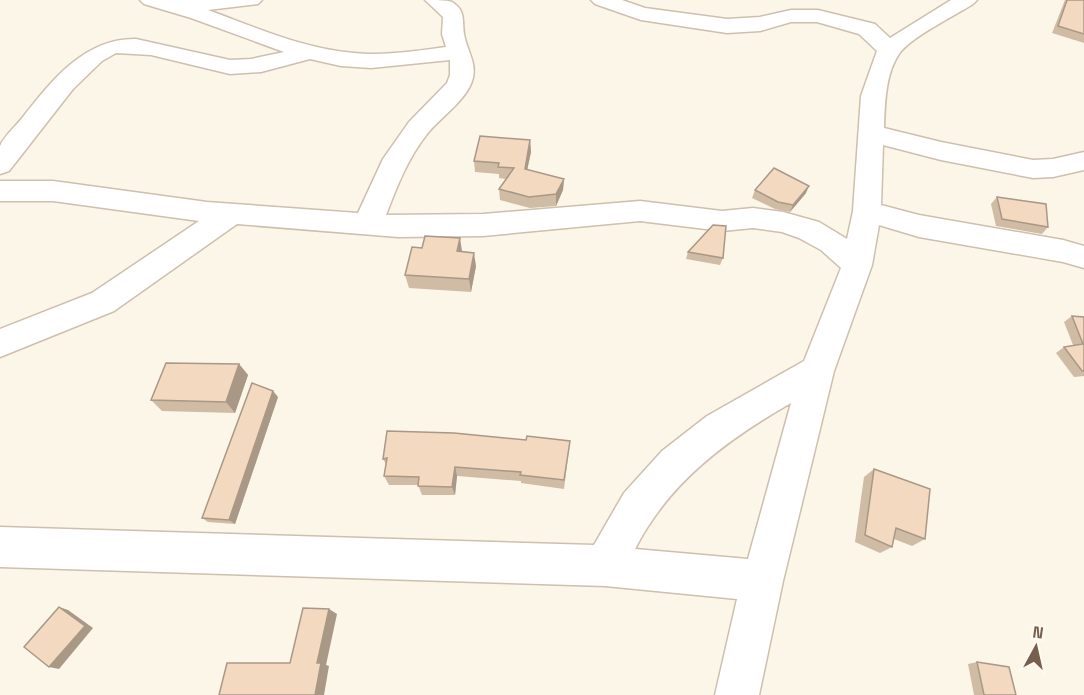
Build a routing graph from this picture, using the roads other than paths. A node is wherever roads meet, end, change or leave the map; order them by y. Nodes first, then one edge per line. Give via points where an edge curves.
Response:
1 (151, 0) edge
2 (251, 0) edge
3 (436, 0) edge
4 (602, 0) edge
5 (966, 0) edge
6 (180, 6) junction
7 (889, 50) junction
8 (311, 52) junction
9 (460, 52) junction
10 (871, 133) junction
11 (1084, 161) edge
12 (0, 165) edge
13 (0, 191) edge
14 (867, 211) junction
15 (231, 214) junction
16 (366, 225) junction
17 (1084, 257) edge
18 (857, 265) junction
19 (0, 343) edge
20 (817, 371) junction
21 (0, 547) edge
22 (604, 566) junction
23 (762, 581) junction
24 (736, 695) edge

1 - 6 street
2 - 6 street
3 - 9 street via 454,17 453,34
4 - 7 street via 641,14 711,25 743,26 791,16 828,18 867,29
5 - 7 street
6 - 8 street
7 - 10 street via 873,96
8 - 9 street via 366,61
8 - 12 street via 254,66 229,67 135,46 111,47 62,87
9 - 16 street via 463,65 458,86 418,128 392,165
10 - 11 street via 1033,169
10 - 14 street
13 - 15 street via 53,191
14 - 17 street via 919,226
14 - 18 street
15 - 16 street
15 - 19 street via 103,302
16 - 18 street via 483,225 640,211 722,221 753,218 809,230 831,242
18 - 20 street
20 - 22 street via 751,407 669,470 638,506
20 - 23 street
21 - 22 street
22 - 23 street
23 - 24 street

